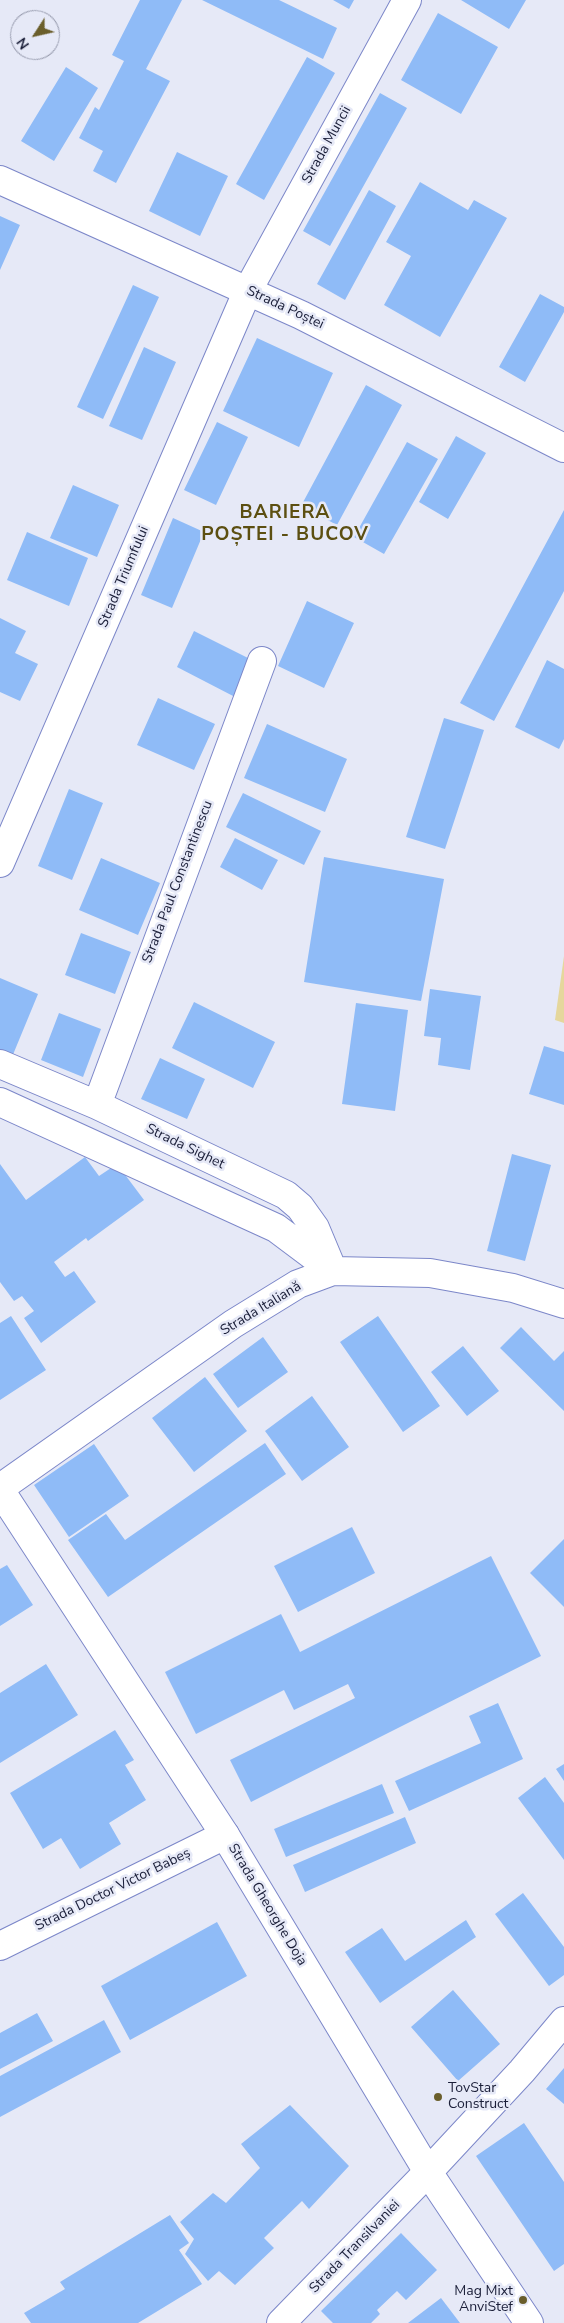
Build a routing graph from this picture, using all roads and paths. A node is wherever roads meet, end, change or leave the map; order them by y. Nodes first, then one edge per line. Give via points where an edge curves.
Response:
1 (407, 0) edge
2 (0, 180) edge
3 (248, 290) junction
4 (564, 448) edge
5 (262, 661) dead end
6 (0, 863) edge
7 (0, 1064) edge
8 (0, 1102) edge
9 (97, 1105) junction
10 (333, 1271) junction
11 (564, 1304) edge
12 (0, 1489) edge
13 (225, 1835) junction
14 (0, 1946) edge
15 (564, 2021) edge
16 (428, 2172) junction
17 (281, 2323) edge
18 (529, 2323) edge

1 - 3 street, Strada Muncii
2 - 3 street, Strada Poștei
3 - 4 street, Strada Poștei
3 - 6 street, Strada Triumfului
5 - 9 street, Strada Paul Constantinescu
7 - 9 street, Strada Sighet
8 - 10 street via 276,1228
9 - 10 street, Strada Sighet via 286,1195 300,1207 314,1228
10 - 11 street, Strada Italiană via 430,1273 513,1288
10 - 12 street, Strada Italiană via 298,1284 233,1324
12 - 13 street, Strada Gheorghe Doja
13 - 14 street, Strada Doctor Victor Babeș
13 - 16 street, Strada Gheorghe Doja
15 - 16 street, Strada Transilvaniei
16 - 17 street, Strada Transilvaniei
16 - 18 street, Strada Gheorghe Doja

